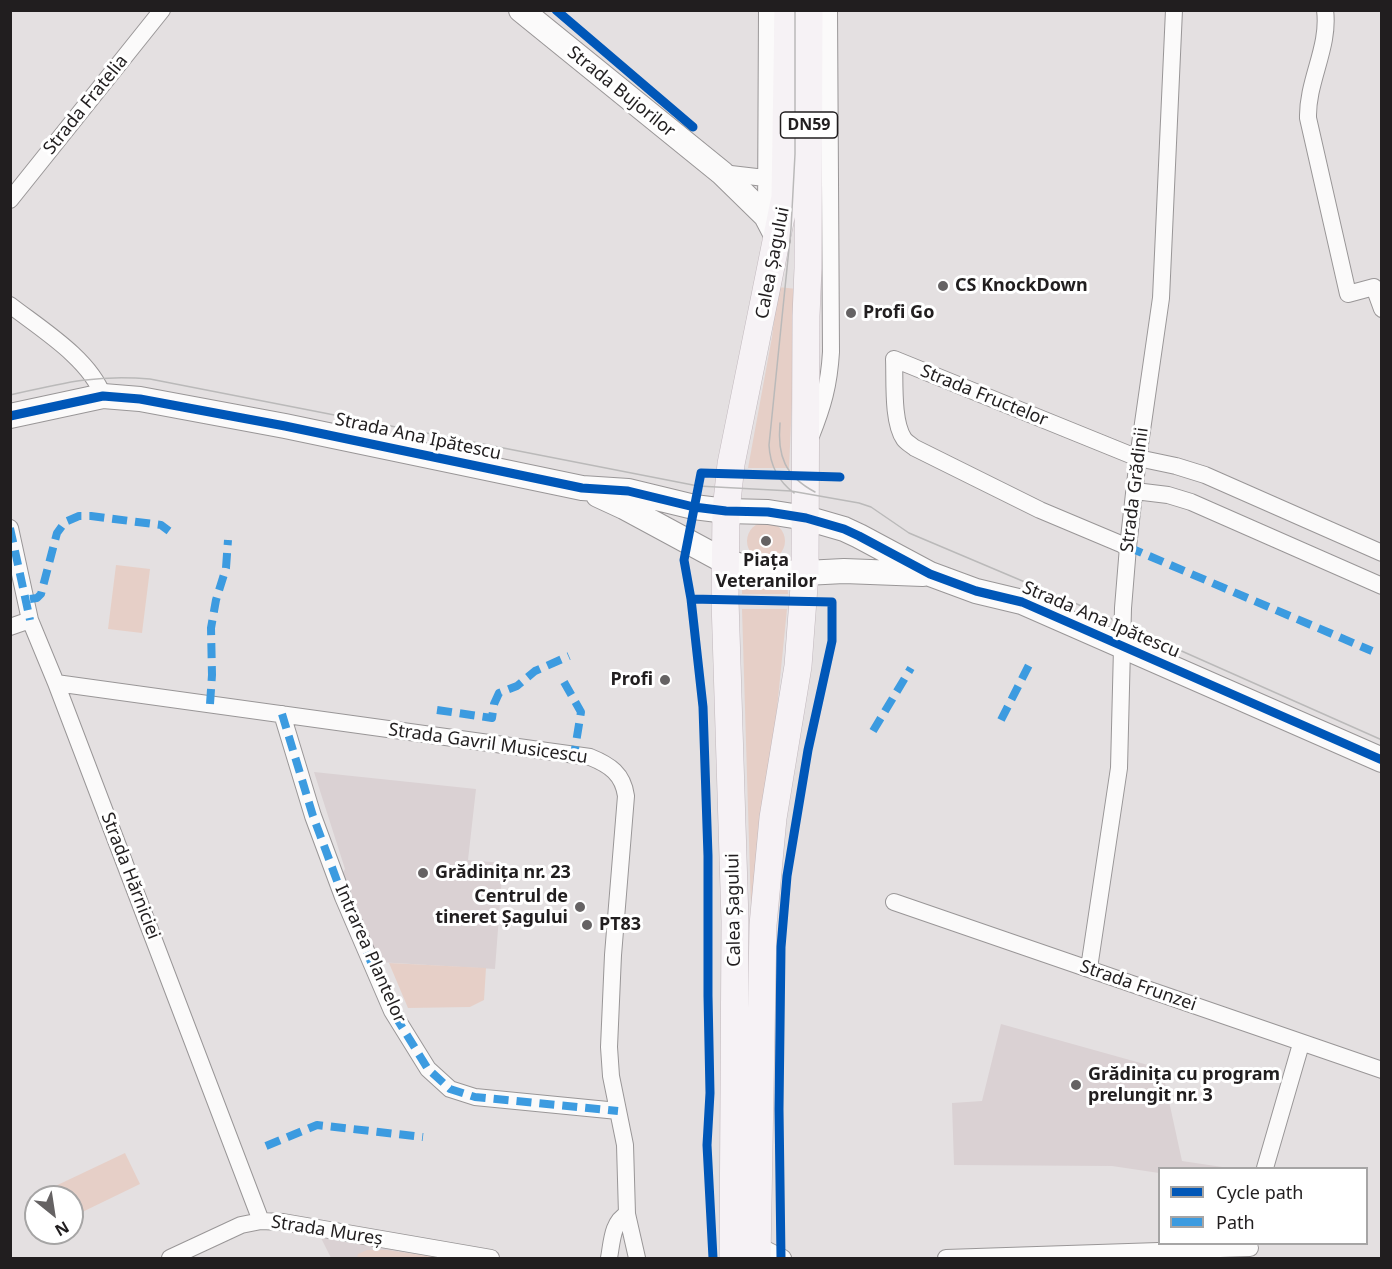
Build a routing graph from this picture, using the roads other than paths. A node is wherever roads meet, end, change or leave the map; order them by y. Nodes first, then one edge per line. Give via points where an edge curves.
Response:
1 (162, 10) edge
2 (521, 10) edge
3 (767, 10) edge
4 (788, 10) edge
5 (809, 10) edge
6 (829, 10) edge
7 (1174, 10) edge
8 (1325, 10) edge
9 (722, 173) junction
10 (765, 178) junction
11 (10, 200) edge
12 (772, 227) junction
13 (10, 305) edge
14 (1382, 309) edge
15 (103, 396) junction
16 (10, 416) edge
17 (806, 448) junction
18 (1138, 458) junction
19 (582, 488) junction
20 (1135, 491) junction
21 (726, 511) junction
22 (806, 518) junction
23 (10, 528) edge
24 (1128, 547) junction
25 (1382, 553) edge
26 (724, 561) junction
27 (805, 573) junction
28 (930, 574) junction
29 (1381, 581) edge
30 (30, 620) junction
31 (10, 627) edge
32 (1122, 645) junction
33 (59, 690) junction
34 (282, 714) junction
35 (1382, 760) edge
36 (894, 902) dead end
37 (1089, 968) junction
38 (1302, 1044) junction
39 (1382, 1070) edge
40 (618, 1111) junction
41 (1265, 1167) edge
42 (627, 1214) junction
43 (261, 1221) junction
44 (1250, 1250) edge
45 (757, 1252) edge
46 (172, 1258) edge
47 (491, 1258) edge
48 (609, 1258) edge
49 (637, 1258) edge
50 (733, 1258) edge
51 (783, 1258) edge
52 (946, 1258) edge

1 - 11 street, Strada Fratelia
2 - 9 street, Strada Bujorilor
3 - 10 street, Calea Șagului
4 - 12 main road, Calea Șagului / DN59 via 785,197
5 - 17 main road, Calea Șagului / DN59
6 - 17 street, Calea Șagului via 831,352 829,384
7 - 18 street, Strada Grădinii via 1161,298
8 - 14 street via 1327,27 1310,93 1308,117 1348,294 1374,287
9 - 10 street
9 - 12 street, Strada Bujorilor
10 - 12 street, Calea Șagului
12 - 21 main road, Calea Șagului / DN59
13 - 15 street via 74,356 94,377
15 - 16 street, Strada Ana Ipătescu
15 - 19 street, Strada Ana Ipătescu via 140,399 274,424
17 - 22 main road, Calea Șagului / DN59
18 - 20 street, Strada Grădinii
18 - 24 street, Strada Fructelor via 894,359 899,429 904,440 1040,510
18 - 25 street, Strada Fructelor via 1205,475
19 - 21 street, Strada Ana Ipătescu via 628,492
19 - 26 street, Strada Ana Ipătescu
20 - 24 street, Strada Grădinii
20 - 29 street via 1191,502
21 - 22 street
21 - 26 main road, DN59
22 - 27 main road, DN59
22 - 28 street, Strada Ana Ipătescu via 859,536
23 - 30 street, Strada Hărniciei
24 - 32 street, Strada Grădinii
26 - 27 street via 763,572
26 - 50 main road, Calea Șagului / DN59 via 735,929
27 - 28 street, Strada Ana Ipătescu
27 - 45 main road, Calea Șagului / DN59 via 798,666 773,818 763,914
28 - 32 street, Strada Ana Ipătescu via 1022,602
30 - 31 street
30 - 33 street, Strada Hărniciei
32 - 35 street, Strada Ana Ipătescu
32 - 37 street, Strada Grădinii via 1119,768
33 - 34 street, Strada Gavril Musicescu
33 - 43 street, Strada Hărniciei
34 - 40 street, Intrarea Plantelor via 313,816 364,948 392,1011 428,1069 450,1089 475,1097
34 - 40 street, Strada Gavril Musicescu via 590,757 618,774 626,796 609,1047
36 - 37 street, Strada Frunzei
37 - 38 street, Strada Frunzei
38 - 39 street, Strada Frunzei
38 - 41 street
40 - 42 street, Strada Gavril Musicescu via 624,1145
42 - 48 street via 615,1228
42 - 49 street, Strada Gavril Musicescu
43 - 46 street, Strada Mureș via 241,1225
43 - 47 street, Strada Mureș
44 - 52 street
45 - 51 street

